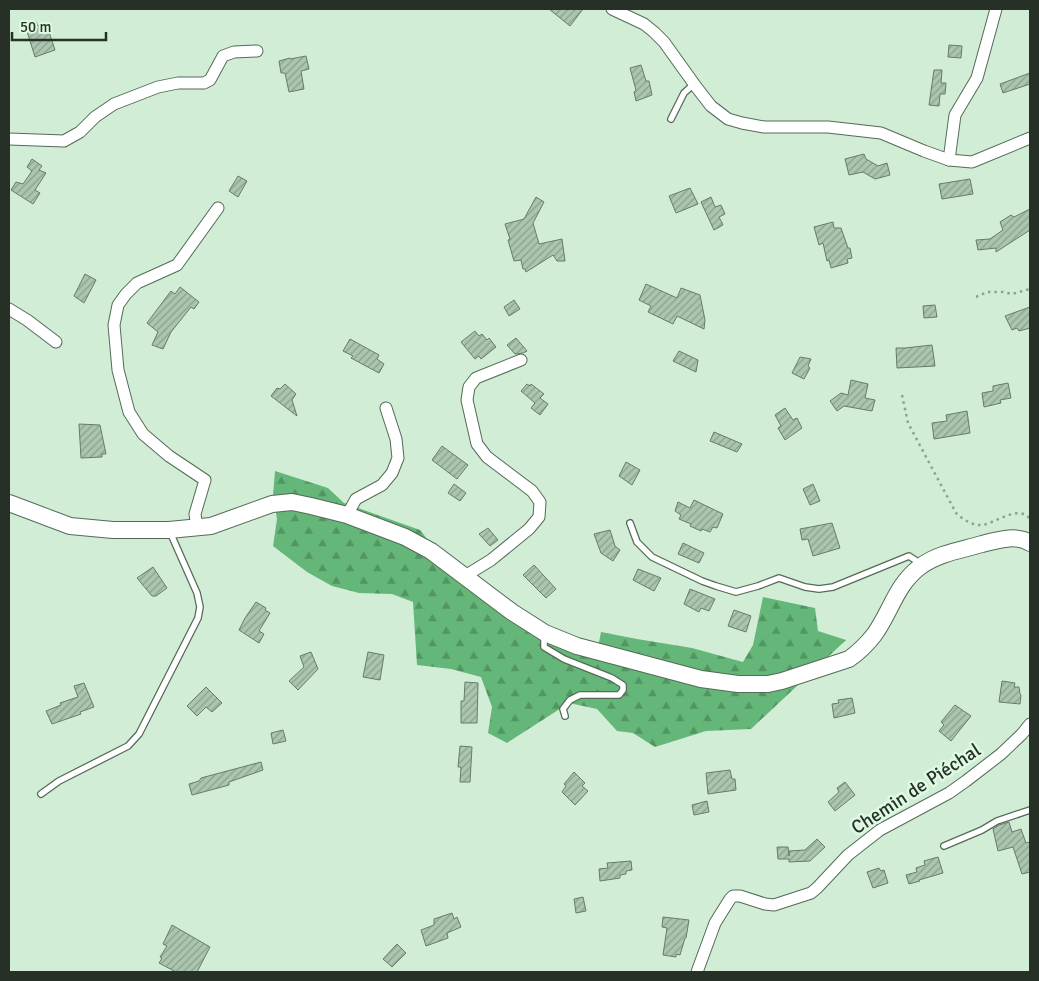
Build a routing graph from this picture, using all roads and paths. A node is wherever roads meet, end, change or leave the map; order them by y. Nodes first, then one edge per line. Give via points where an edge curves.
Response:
1 (612, 9) edge
2 (996, 9) edge
3 (257, 51) dead end
4 (694, 84) junction
5 (671, 119) dead end
6 (1030, 138) edge
7 (9, 139) edge
8 (949, 160) junction
9 (218, 208) dead end
10 (1030, 289) edge
11 (976, 297) dead end
12 (9, 309) edge
13 (56, 342) dead end
14 (522, 360) dead end
15 (902, 395) dead end
16 (386, 408) dead end
17 (9, 503) edge
18 (347, 516) junction
19 (1030, 519) edge
20 (630, 523) dead end
21 (197, 528) junction
22 (169, 530) junction
23 (1030, 543) edge
24 (922, 565) junction
25 (465, 576) junction
26 (544, 633) junction
27 (565, 716) dead end
28 (1030, 724) edge
29 (42, 794) dead end
30 (1030, 810) edge
31 (944, 846) dead end
32 (697, 972) edge

1 - 4 street via 654,32
2 - 8 street via 978,78 955,115
3 - 7 street via 223,56 210,80 204,83 164,86 114,104 64,141
4 - 5 lane via 684,93
4 - 8 street via 711,106 728,119 764,126 828,127 881,133
6 - 8 street via 972,162
9 - 21 street via 178,265 137,283 126,294 118,306 114,325 118,370 129,412 143,434 205,480 195,514
10 - 11 path via 1012,294 986,292
12 - 13 street
14 - 25 street via 476,378 469,387 467,400 477,444 487,457 532,491 540,502 539,517 491,560
15 - 19 path via 908,423 956,513 963,519 983,525 1017,513 1026,514
16 - 18 street via 398,458 392,474 382,485 356,499
17 - 22 street via 70,526
18 - 21 street via 292,502 272,504
18 - 25 street via 405,536
20 - 24 lane via 637,542 652,557 702,581 736,592 780,578 819,590 909,556
21 - 22 street
22 - 29 lane via 196,593 200,607 198,618 139,734 128,746 59,781
23 - 24 street via 1018,538 993,541 946,554
24 - 26 street via 895,597 875,634 850,659 782,681 754,685 700,679 577,646
25 - 26 street
26 - 27 lane via 544,647 623,685 619,695 580,695 570,700 563,709
28 - 32 street, Chemin de Piéchal via 1001,754 966,781 880,830 848,855 811,893 774,905 733,896 715,923
30 - 31 lane via 997,821

